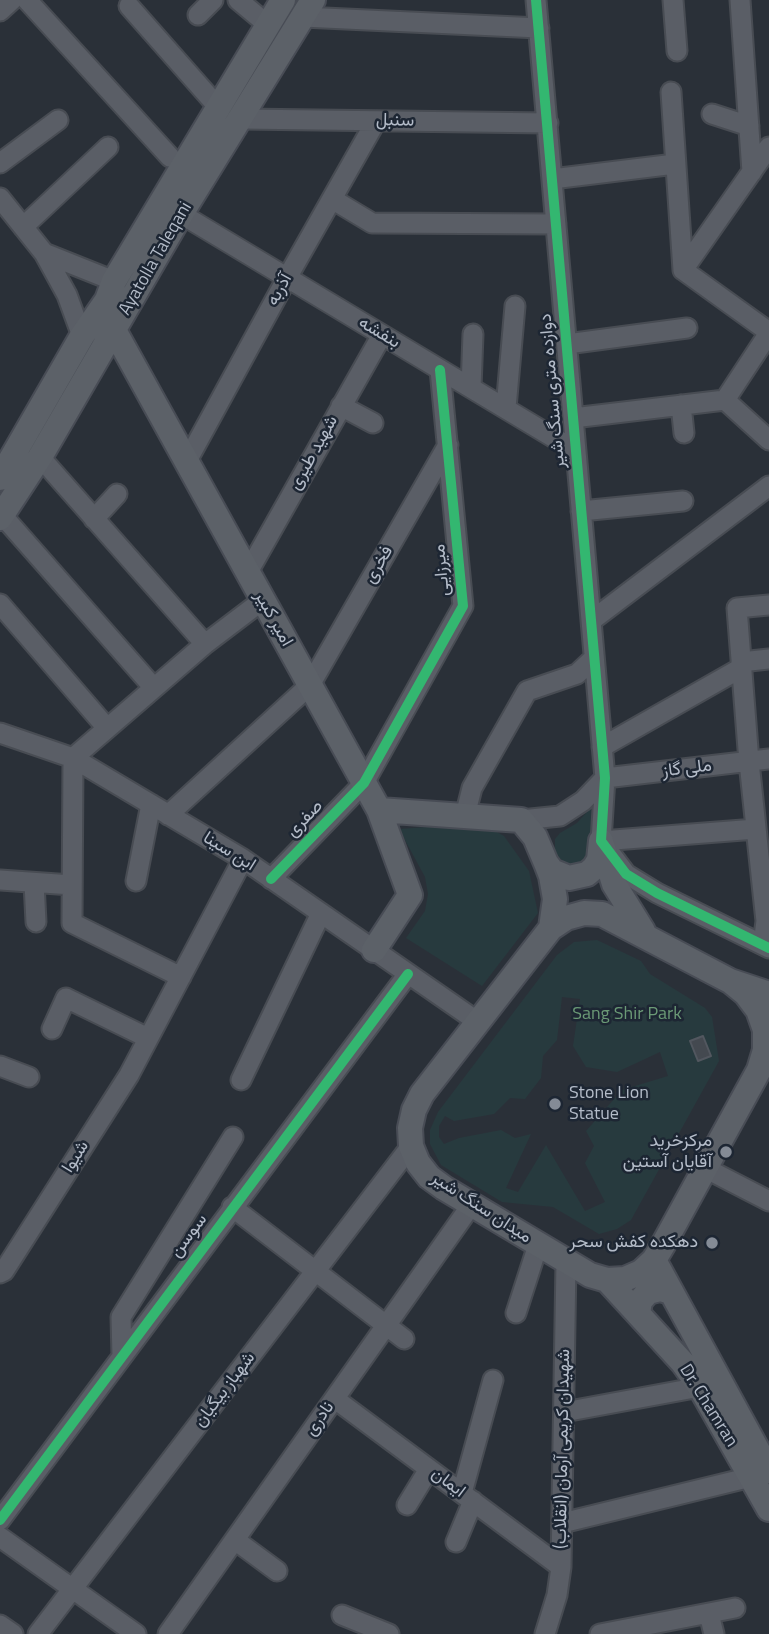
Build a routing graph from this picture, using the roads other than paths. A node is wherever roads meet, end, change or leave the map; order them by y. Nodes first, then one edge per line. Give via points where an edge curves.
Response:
1 (12, 0) edge
2 (27, 0) edge
3 (213, 0) edge
4 (239, 0) edge
5 (283, 0) edge
6 (537, 0) edge
7 (673, 0) edge
8 (740, 0) edge
9 (128, 6) dead end
10 (308, 9) edge
11 (0, 11) edge
12 (198, 15) dead end
13 (268, 25) junction
14 (539, 28) junction
15 (677, 51) dead end
16 (671, 92) dead end
17 (218, 107) junction
18 (712, 114) dead end
19 (242, 119) junction
20 (58, 120) dead end
21 (376, 121) junction
22 (548, 123) junction
23 (749, 126) junction
24 (108, 146) dead end
25 (769, 147) edge
26 (0, 163) edge
27 (188, 163) junction
28 (674, 164) junction
29 (752, 172) junction
30 (552, 179) junction
31 (0, 199) edge
32 (332, 199) junction
33 (181, 214) junction
34 (556, 224) junction
35 (23, 227) junction
36 (44, 253) junction
37 (683, 270) junction
38 (287, 278) junction
39 (110, 290) junction
40 (515, 306) dead end
41 (687, 328) dead end
42 (114, 330) junction
43 (769, 332) edge
44 (473, 334) dead end
45 (382, 335) junction
46 (82, 336) junction
47 (567, 344) junction
48 (440, 370) junction
49 (471, 387) junction
50 (58, 400) junction
51 (725, 400) junction
52 (681, 405) junction
53 (341, 406) junction
54 (506, 408) junction
55 (573, 418) junction
56 (373, 423) dead end
57 (684, 433) dead end
58 (769, 440) edge
59 (447, 445) junction
60 (576, 451) junction
61 (40, 457) junction
62 (187, 461) junction
63 (0, 478) edge
64 (769, 486) edge
65 (117, 494) dead end
66 (683, 501) dead end
67 (581, 511) junction
68 (1, 517) edge
69 (94, 519) junction
70 (248, 572) junction
71 (263, 600) junction
72 (0, 604) edge
73 (769, 605) edge
74 (591, 621) junction
75 (205, 644) junction
76 (594, 658) junction
77 (769, 659) edge
78 (741, 665) junction
79 (310, 685) junction
80 (154, 688) junction
81 (107, 728) junction
82 (0, 733) edge
83 (602, 747) junction
84 (73, 758) junction
85 (769, 760) edge
86 (748, 762) junction
87 (605, 778) junction
88 (364, 783) junction
89 (151, 804) junction
90 (379, 810) junction
91 (168, 815) junction
92 (465, 816) junction
93 (521, 820) junction
94 (756, 829) junction
95 (601, 841) junction
96 (243, 859) junction
97 (546, 863) junction
98 (271, 879) junction
99 (0, 880) edge
100 (136, 881) dead end
101 (34, 883) junction
102 (72, 885) junction
103 (321, 913) junction
104 (36, 922) dead end
105 (551, 928) junction
106 (647, 936) junction
107 (766, 946) edge
108 (374, 950) junction
109 (408, 974) junction
110 (181, 977) junction
111 (730, 981) junction
112 (769, 994) edge
113 (478, 1022) junction
114 (52, 1029) dead end
115 (148, 1038) junction
116 (767, 1050) edge
117 (0, 1066) edge
118 (29, 1077) dead end
119 (241, 1080) dead end
120 (233, 1137) dead end
121 (411, 1146) junction
122 (705, 1168) junction
123 (769, 1201) edge
124 (472, 1204) junction
125 (232, 1207) junction
126 (538, 1245) junction
127 (654, 1260) junction
128 (566, 1262) junction
129 (315, 1272) junction
130 (0, 1273) edge
131 (607, 1280) junction
132 (671, 1292) junction
133 (516, 1313) dead end
134 (638, 1314) junction
135 (386, 1326) junction
136 (404, 1339) dead end
137 (122, 1356) junction
138 (493, 1380) dead end
139 (700, 1387) junction
140 (335, 1399) junction
141 (564, 1412) junction
142 (429, 1469) junction
143 (760, 1474) edge
144 (468, 1497) junction
145 (407, 1505) dead end
146 (769, 1509) edge
147 (0, 1521) edge
148 (562, 1523) junction
149 (0, 1537) edge
150 (235, 1540) junction
151 (456, 1542) dead end
152 (561, 1567) junction
153 (276, 1571) dead end
154 (72, 1589) junction
155 (735, 1608) dead end
156 (709, 1614) junction
157 (342, 1615) dead end
158 (0, 1625) edge
159 (13, 1634) edge
160 (38, 1634) edge
161 (136, 1634) edge
162 (168, 1634) edge
163 (389, 1634) edge
164 (545, 1634) edge
165 (600, 1634) edge
166 (714, 1634) edge

1 - 11 street
2 - 27 street
3 - 12 street
4 - 13 street
5 - 13 main road, Ayatolla Taleqani
6 - 14 street, دوازده متری سنگ شیر
7 - 15 street
8 - 23 street
9 - 17 street
10 - 14 street
10 - 19 main road, Ayatolla Taleqani
13 - 17 main road, Ayatolla Taleqani
14 - 22 street, دوازده متری سنگ شیر
16 - 28 street
17 - 27 main road, Ayatolla Taleqani
18 - 23 street
19 - 21 street, سنبل
19 - 27 main road, Ayatolla Taleqani
20 - 26 street
21 - 22 street, سنبل
21 - 32 street, آذربه
22 - 30 street, دوازده متری سنگ شیر
23 - 29 street
24 - 35 street
25 - 29 street
27 - 33 main road, Ayatolla Taleqani
27 - 39 main road, Ayatolla Taleqani
28 - 30 street
28 - 37 street
29 - 37 street
30 - 34 street, دوازده متری سنگ شیر
31 - 35 street
32 - 34 street via 372,223
32 - 38 street, آذربه
33 - 38 street, بنفشه
33 - 42 main road, Ayatolla Taleqani
34 - 47 street, دوازده متری سنگ شیر
35 - 36 street
36 - 39 street
36 - 46 street
37 - 43 street
38 - 45 street, بنفشه
38 - 62 street, آذربه
39 - 42 main road, امیر کبیر
39 - 46 main road, Ayatolla Taleqani
40 - 54 street
41 - 47 street
42 - 50 main road, Ayatolla Taleqani
42 - 62 main road, امیر کبیر
43 - 51 street
44 - 49 street
45 - 48 street, بنفشه
45 - 53 street, شهید طیری
46 - 50 main road, Ayatolla Taleqani
47 - 55 street, دوازده متری سنگ شیر
48 - 49 street, بنفشه
48 - 59 street, میرزایی
49 - 54 street, بنفشه
50 - 61 main road, Ayatolla Taleqani
50 - 63 main road, Ayatolla Taleqani
51 - 52 street
51 - 58 street
52 - 55 street
52 - 57 street
53 - 56 street
53 - 70 street, شهید طیری
54 - 60 street, بنفشه
55 - 60 street, دوازده متری سنگ شیر
59 - 79 street, فخری
59 - 88 street, میرزایی via 463,606
60 - 67 street, دوازده متری سنگ شیر
61 - 68 main road, Ayatolla Taleqani
61 - 69 street
62 - 70 main road, امیر کبیر
64 - 74 street
65 - 69 street
66 - 67 street
67 - 74 street, دوازده متری سنگ شیر
68 - 80 street
69 - 75 street
70 - 71 main road, امیر کبیر
71 - 75 street
71 - 79 main road, امیر کبیر
72 - 81 street
73 - 78 street via 737,608
74 - 76 street, دوازده متری سنگ شیر
75 - 80 street
76 - 83 street, دوازده متری سنگ شیر
76 - 92 street via 577,674 527,691 472,788
77 - 78 street
78 - 83 street
78 - 86 street
79 - 88 main road, امیر کبیر
79 - 91 street, فخری
80 - 81 street
81 - 84 street
82 - 84 street, ابن سینا
83 - 87 street, دوازده متری سنگ شیر
84 - 89 street, ابن سینا
84 - 102 street
85 - 86 street, ملی گاز
86 - 87 street, ملی گاز
86 - 94 street
87 - 93 street via 560,816
87 - 95 street, دوازده متری سنگ شیر
88 - 90 main road, امیر کبیر
88 - 98 street, صفری
89 - 91 street, ابن سینا
89 - 100 street
90 - 92 main road
90 - 108 main road, امیر کبیر via 410,895
91 - 96 street, ابن سینا
92 - 93 main road
93 - 97 main road via 535,837
94 - 95 street
94 - 107 street
95 - 97 main road via 599,860 579,877 560,876
95 - 106 main road via 614,884
95 - 107 street via 626,874
96 - 98 street, ابن سینا
96 - 110 street, شیوا
97 - 105 main road via 555,900
98 - 103 street, ابن سینا
99 - 101 street
101 - 102 street
101 - 104 street
102 - 110 street via 72,923
103 - 108 street, ابن سینا
103 - 119 street
105 - 106 main road via 584,913 603,914
105 - 113 main road
106 - 111 main road
108 - 109 street, ابن سینا
109 - 113 street, ابن سینا
109 - 125 street, سوسن
110 - 115 street, شیوا
111 - 112 main road
111 - 116 main road via 758,1010
113 - 121 main road via 418,1102 410,1128
114 - 115 street via 66,998
115 - 130 street, شیوا
116 - 122 main road
117 - 118 street
120 - 137 street via 121,1318
121 - 124 main road, میدان سنگ شیر via 429,1177
121 - 129 street, شهباز بیگیان
122 - 123 street
122 - 127 main road
124 - 126 main road, میدان سنگ شیر
124 - 135 street, نادری
125 - 129 street
125 - 137 street, سوسن
126 - 128 main road, میدان سنگ شیر
126 - 133 street
127 - 131 main road via 625,1279
127 - 132 main road, Dr. Chamran
128 - 131 main road, میدان سنگ شیر
128 - 141 street, شهیدان کریمی آرمان (انقلاب)
129 - 135 street
129 - 154 street, شهباز بیگیان
131 - 134 main road, Dr. Chamran
132 - 134 main road via 649,1292 640,1301
132 - 143 main road, Dr. Chamran
134 - 139 main road, Dr. Chamran
135 - 136 street
135 - 140 street, نادری
137 - 147 street, سوسن
138 - 144 street
139 - 141 street
139 - 143 main road, Dr. Chamran
140 - 142 street, ایمان
140 - 150 street, نادری
141 - 148 street, شهیدان کریمی آرمان (انقلاب)
142 - 144 street, ایمان
142 - 145 street
143 - 146 main road, Dr. Chamran
143 - 148 street
144 - 151 street
144 - 152 street, ایمان
148 - 152 street, شهیدان کریمی آرمان (انقلاب)
149 - 154 street
150 - 153 street
150 - 162 street, نادری
152 - 164 street, شهیدان کریمی آرمان (انقلاب)
154 - 160 street, شهباز بیگیان
154 - 161 street
155 - 156 street
156 - 165 street
156 - 166 street
157 - 163 street
158 - 159 street

